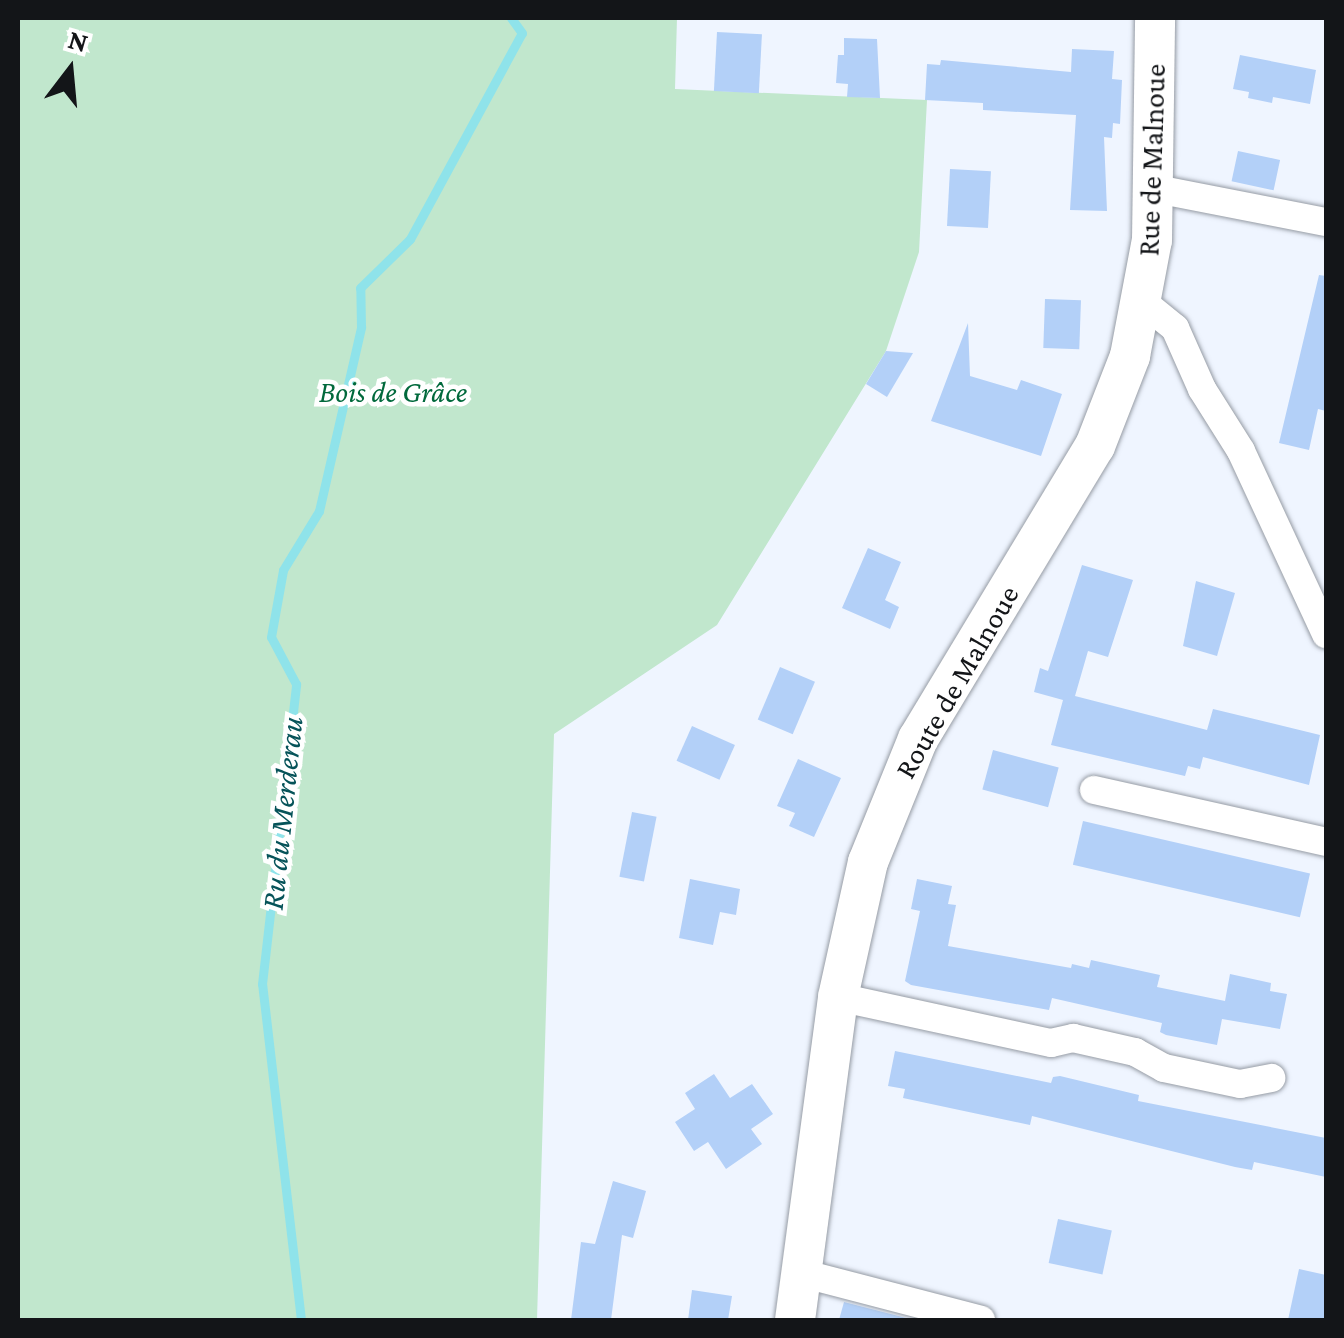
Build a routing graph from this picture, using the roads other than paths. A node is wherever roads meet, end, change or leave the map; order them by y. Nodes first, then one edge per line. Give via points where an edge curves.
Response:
1 (1155, 18) edge
2 (1156, 189) junction
3 (1326, 222) edge
4 (1144, 303) junction
5 (1326, 634) edge
6 (1094, 790) dead end
7 (1326, 842) edge
8 (838, 997) junction
9 (1271, 1078) dead end
10 (801, 1273) junction
11 (795, 1320) edge
12 (982, 1320) edge

1 - 2 main road, Rue de Malnoue
2 - 3 street
2 - 4 main road, Rue de Malnoue
4 - 5 street via 1175,328
4 - 8 main road, Route de Malnoue via 1122,385 1096,446 936,706 900,779 868,862
6 - 7 street
8 - 9 street via 1051,1043 1073,1038 1240,1084
8 - 10 main road, Route de Malnoue
10 - 11 main road, Route de Malnoue
10 - 12 street

